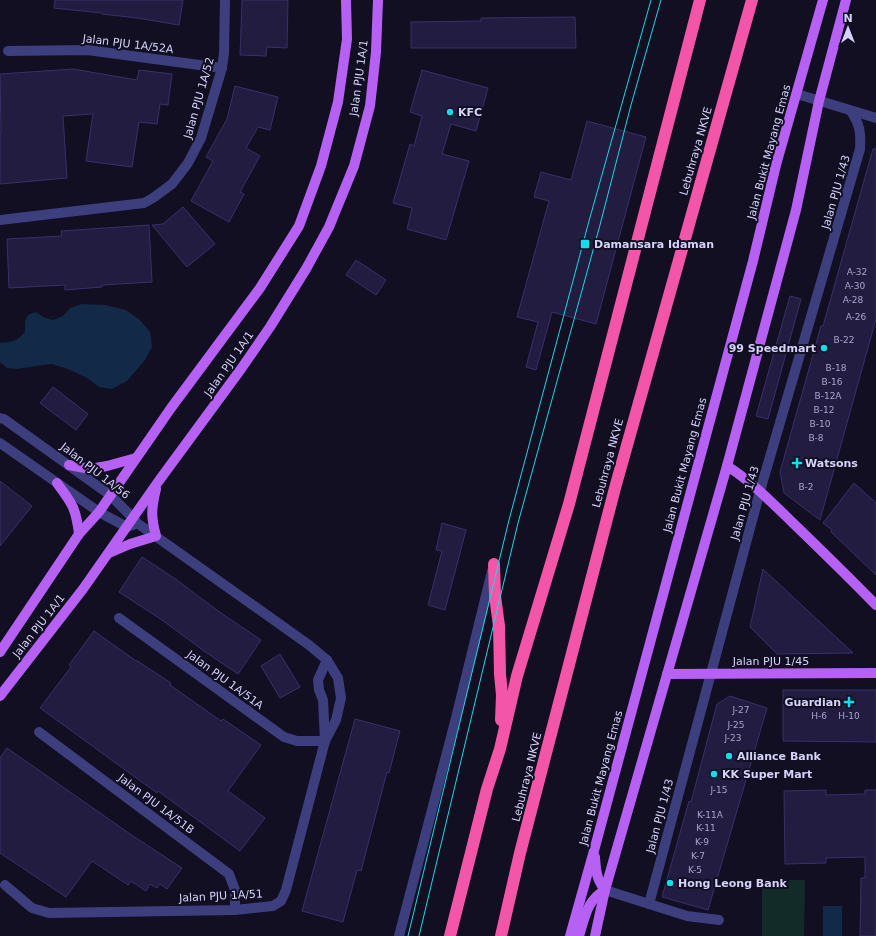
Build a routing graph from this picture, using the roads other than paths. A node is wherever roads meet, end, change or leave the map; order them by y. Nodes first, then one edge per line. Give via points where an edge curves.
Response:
1 (225, 0) edge
2 (346, 0) edge
3 (378, 0) edge
4 (700, 0) edge
5 (752, 0) edge
6 (823, 0) edge
7 (846, 0) edge
8 (8, 51) dead end
9 (222, 68) junction
10 (797, 94) junction
11 (819, 101) junction
12 (851, 111) junction
13 (876, 118) edge
14 (0, 220) edge
15 (1, 421) edge
16 (0, 443) edge
17 (136, 458) junction
18 (69, 465) junction
19 (727, 466) junction
20 (158, 482) junction
21 (57, 483) junction
22 (760, 491) junction
23 (110, 495) junction
24 (99, 512) junction
25 (135, 520) junction
26 (127, 527) junction
27 (79, 534) junction
28 (156, 536) junction
29 (109, 553) junction
30 (494, 564) joint
31 (876, 605) edge
32 (119, 618) dead end
33 (0, 652) edge
34 (327, 660) junction
35 (876, 673) edge
36 (667, 674) junction
37 (711, 674) junction
38 (0, 696) edge
39 (39, 732) dead end
40 (325, 741) junction
41 (500, 749) junction
42 (595, 846) junction
43 (5, 885) dead end
44 (606, 890) junction
45 (649, 904) junction
46 (235, 910) junction
47 (719, 920) dead end
48 (399, 936) edge
49 (450, 936) edge
50 (501, 936) edge
51 (570, 936) edge
52 (579, 936) edge
53 (595, 936) edge

1 - 9 street, Jalan PJU 1A/52
2 - 17 main road, Jalan PJU 1A/1 via 347,39 338,102 321,166 299,226 260,288
3 - 20 main road, Jalan PJU 1A/1 via 370,106 354,166 329,227 270,327
4 - 41 highway via 569,504 517,676
5 - 50 highway, Lebuhraya NKVE via 615,488 522,845
6 - 10 main road, Jalan Bukit Mayang Emas
7 - 11 main road
8 - 9 street, Jalan PJU 1A/52A via 87,50
9 - 14 street, Jalan PJU 1A/52 via 196,150 172,184 153,198 144,203
10 - 11 street
10 - 42 main road, Jalan Bukit Mayang Emas
11 - 12 street
11 - 19 main road via 796,210
12 - 13 street
12 - 22 street, Jalan PJU 1/43 via 859,124 860,149
15 - 18 street, Jalan PJU 1A/56
16 - 21 street
17 - 18 main road via 90,469
17 - 23 main road, Jalan PJU 1A/1
18 - 23 street, Jalan PJU 1A/56
19 - 22 main road
19 - 36 main road
20 - 25 main road, Jalan PJU 1A/1
20 - 28 main road via 152,506
21 - 24 street
21 - 27 main road via 71,502 77,516
22 - 31 main road
22 - 37 street, Jalan PJU 1/43
23 - 24 main road, Jalan PJU 1A/1
23 - 25 street, Jalan PJU 1A/56
24 - 26 street
24 - 27 main road, Jalan PJU 1A/1
25 - 26 main road, Jalan PJU 1A/1
25 - 28 street, Jalan PJU 1A/56
26 - 29 main road, Jalan PJU 1A/1
27 - 33 main road, Jalan PJU 1A/1
28 - 29 main road
28 - 34 street, Jalan PJU 1A/56
29 - 38 main road, Jalan PJU 1A/1
30 - 41 highway via 502,695
30 - 48 street
32 - 40 street, Jalan PJU 1A/51A via 284,737 297,741
34 - 40 street via 318,680 323,700
34 - 40 street, Jalan PJU 1A/56 via 338,678 341,698 336,720
35 - 37 main road, Jalan PJU 1/45
36 - 37 main road, Jalan PJU 1/45
36 - 44 main road
37 - 45 street, Jalan PJU 1/43
39 - 46 street, Jalan PJU 1A/51B via 229,874 235,890
40 - 46 street, Jalan PJU 1A/51 via 286,890 281,900 273,906
41 - 49 highway via 487,789
42 - 44 main road via 596,872 599,882
42 - 51 main road, Jalan Bukit Mayang Emas
43 - 46 street, Jalan PJU 1A/51 via 32,908 49,913
44 - 45 street
44 - 52 main road via 597,894 591,903
44 - 53 main road
45 - 47 street via 687,916

